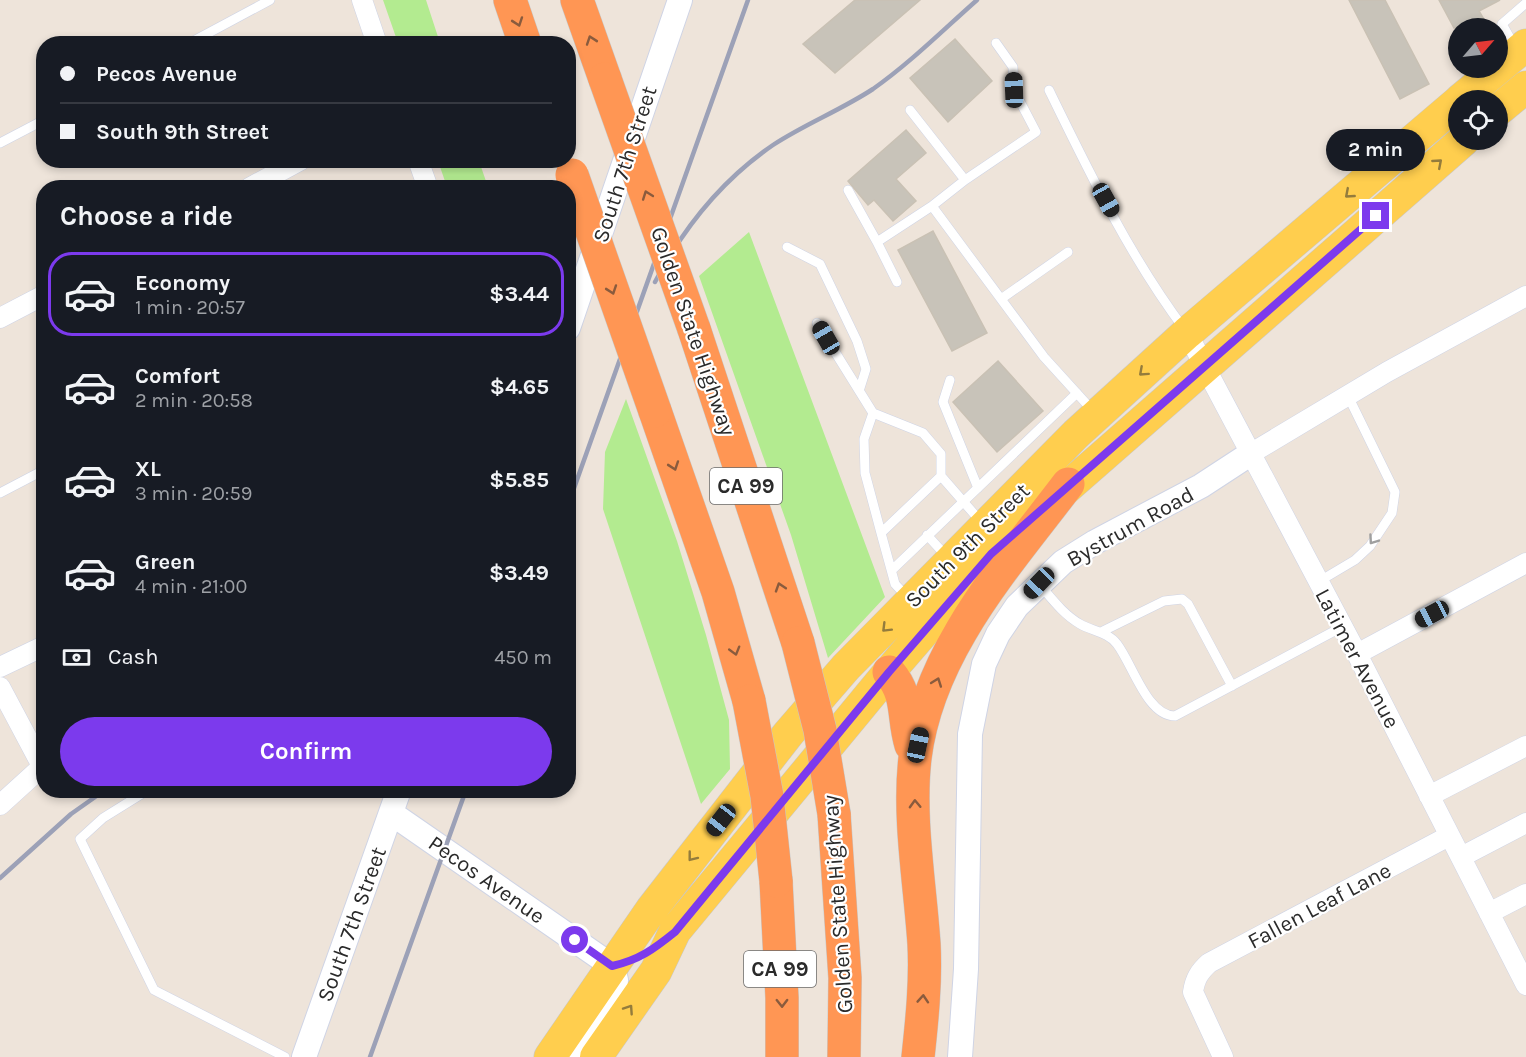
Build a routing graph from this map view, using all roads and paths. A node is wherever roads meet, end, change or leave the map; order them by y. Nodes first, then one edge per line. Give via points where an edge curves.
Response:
1 (270, 0) edge
2 (362, 0) edge
3 (510, 0) edge
4 (577, 0) edge
5 (680, 0) edge
6 (1526, 3) edge
7 (203, 36) edge
8 (374, 36) edge
9 (522, 36) edge
10 (996, 43) dead end
11 (1522, 49) edge
12 (1526, 87) edge
13 (1049, 90) dead end
14 (1472, 90) edge
15 (1508, 102) edge
16 (910, 110) dead end
17 (1448, 110) edge
18 (36, 124) edge
19 (0, 143) edge
20 (1452, 150) edge
21 (286, 168) edge
22 (264, 180) edge
23 (964, 180) junction
24 (576, 188) edge
25 (848, 190) dead end
26 (932, 206) junction
27 (877, 242) junction
28 (787, 247) dead end
29 (1068, 252) dead end
30 (897, 282) dead end
31 (1526, 296) edge
32 (36, 299) edge
33 (1001, 299) junction
34 (576, 305) edge
35 (0, 318) edge
36 (817, 322) dead end
37 (1187, 333) junction
38 (1203, 366) junction
39 (950, 380) dead end
40 (860, 388) junction
41 (1349, 398) junction
42 (1087, 404) junction
43 (873, 413) junction
44 (1250, 454) junction
45 (36, 474) edge
46 (941, 476) junction
47 (1068, 484) junction
48 (978, 488) junction
49 (0, 493) edge
50 (964, 501) junction
51 (986, 527) junction
52 (881, 533) junction
53 (927, 535) junction
54 (951, 562) junction
55 (1526, 563) edge
56 (892, 570) junction
57 (1318, 582) junction
58 (1039, 583) junction
59 (912, 602) junction
60 (1342, 627) junction
61 (1101, 632) junction
62 (36, 650) edge
63 (1357, 654) junction
64 (0, 667) edge
65 (846, 667) junction
66 (889, 672) junction
67 (1232, 686) junction
68 (0, 687) edge
69 (1526, 746) edge
70 (36, 753) edge
71 (915, 758) junction
72 (36, 772) edge
73 (1430, 796) junction
74 (135, 798) edge
75 (396, 798) edge
76 (0, 805) edge
77 (391, 813) junction
78 (1526, 823) edge
79 (1449, 836) junction
80 (1461, 857) junction
81 (1526, 894) edge
82 (1489, 913) junction
83 (675, 932) junction
84 (612, 966) junction
85 (1526, 985) edge
86 (285, 1057) edge
87 (304, 1057) edge
88 (550, 1057) edge
89 (571, 1057) edge
90 (597, 1057) edge
91 (782, 1057) edge
92 (844, 1057) edge
93 (918, 1057) edge
94 (960, 1057) edge
95 (1223, 1057) edge

1 - 7 lane
2 - 8 street
3 -> 9 highway
92 -> 4 highway, Golden State Highway / CA 99, bridge via 845,978 834,814 820,730 798,643 694,329
5 - 34 street, South 7th Street
6 - 11 lane via 1502,24
10 - 23 lane via 1013,67 1014,90 1036,132
11 - 14 main road, South 9th Street
12 - 15 main road
13 - 37 lane via 1157,293
16 - 23 lane
17 -> 37 main road, South 9th Street
18 - 19 lane
38 -> 20 main road, South 9th Street
21 - 22 street
23 - 26 lane
24 -> 91 highway, CA 99, bridge via 718,592 749,701 768,796 776,881
25 - 27 lane
26 - 27 lane
26 - 33 lane
27 - 30 lane
28 - 40 lane via 820,264 857,340 866,369
29 - 33 lane
31 - 41 street, Bystrum Road via 1387,372
32 - 35 street
33 - 42 lane via 1044,357
36 - 40 lane
37 - 38 street, Latimer Avenue
37 -> 42 main road, South 9th Street
38 - 44 street, Latimer Avenue
38 - 47 main road, South 9th Street
39 - 48 lane via 943,402
40 - 43 lane
41 - 44 street, Bystrum Road
41 -> 57 lane via 1395,492 1392,513 1370,546
42 - 48 lane
42 - 51 main road, South 9th Street
43 - 46 lane via 923,433 940,454
43 - 52 lane via 864,439 865,473
44 - 57 street, Latimer Avenue
44 - 58 street, Bystrum Road via 1201,486 1095,542
45 - 49 lane
46 - 50 lane
46 - 52 lane
47 - 66 main road, South 9th Street via 991,554
71 -> 47 highway via 934,686 953,645
48 - 50 lane
50 - 51 lane
50 - 53 lane
51 - 54 main road, South 9th Street
52 - 56 lane
53 - 54 lane
53 - 56 lane
54 - 59 main road, South 9th Street
55 - 63 street
56 - 59 lane via 895,584
57 - 60 street, Latimer Avenue
58 - 61 lane via 1079,624
58 - 94 street, Bystrum Road via 998,634 976,694 970,734 966,969
59 -> 65 main road, South 9th Street
60 - 63 street, Latimer Avenue
60 - 67 lane
61 - 67 lane via 1114,641 1150,702 1165,716 1175,716
61 - 67 lane via 1164,601 1182,600 1188,604
62 - 64 street
63 - 73 street, Latimer Avenue
65 - 66 main road via 861,663
65 -> 84 main road, South 9th Street via 761,768
66 - 71 highway via 905,699 906,729
66 - 83 main road, South 9th Street
68 - 70 street
69 - 73 street
93 -> 71 highway via 924,945
72 - 76 street
73 - 79 street, Latimer Avenue
74 - 86 lane via 103,818 80,840 154,990
75 - 77 street, South 7th Street
77 - 84 street, Pecos Avenue
77 - 87 street, South 7th Street
78 - 80 street
79 - 80 street, Latimer Avenue
79 - 95 street, Fallen Leaf Lane via 1209,963 1194,981 1193,992
80 - 82 street, Latimer Avenue
81 - 82 street
82 - 85 street, Latimer Avenue
83 - 84 main road via 649,954
90 -> 83 main road, South 9th Street via 656,971
84 - 88 main road, South 9th Street
84 - 89 street via 615,992

